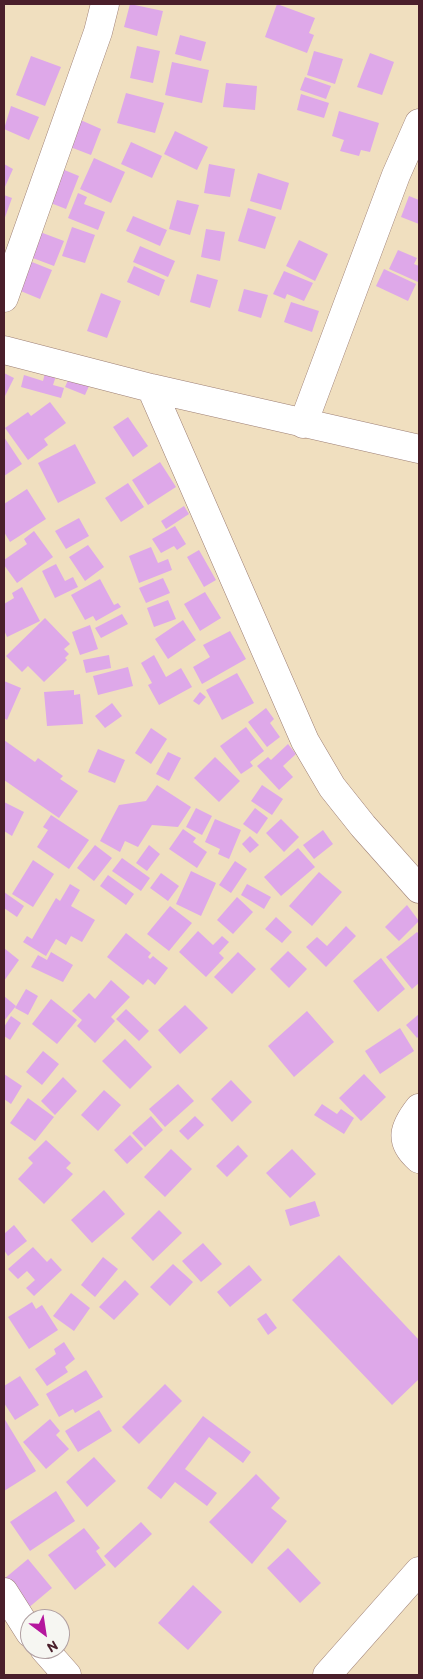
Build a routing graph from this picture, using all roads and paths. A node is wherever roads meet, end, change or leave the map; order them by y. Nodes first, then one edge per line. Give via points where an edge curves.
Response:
1 (105, 4) edge
2 (419, 123) edge
3 (4, 298) edge
4 (4, 350) edge
5 (151, 388) junction
6 (303, 424) junction
7 (419, 449) edge
8 (419, 889) edge
9 (419, 1108) edge
10 (419, 1159) edge
11 (419, 1571) edge
12 (4, 1592) edge
13 (20, 1617) edge
14 (53, 1659) edge
15 (67, 1675) edge
16 (327, 1675) edge

1 - 3 street
2 - 6 street via 396,175
4 - 5 street
5 - 6 street
5 - 8 street via 305,741 332,787
6 - 7 street
9 - 10 street via 406,1132 410,1151
11 - 16 street
12 - 13 street
14 - 15 street

